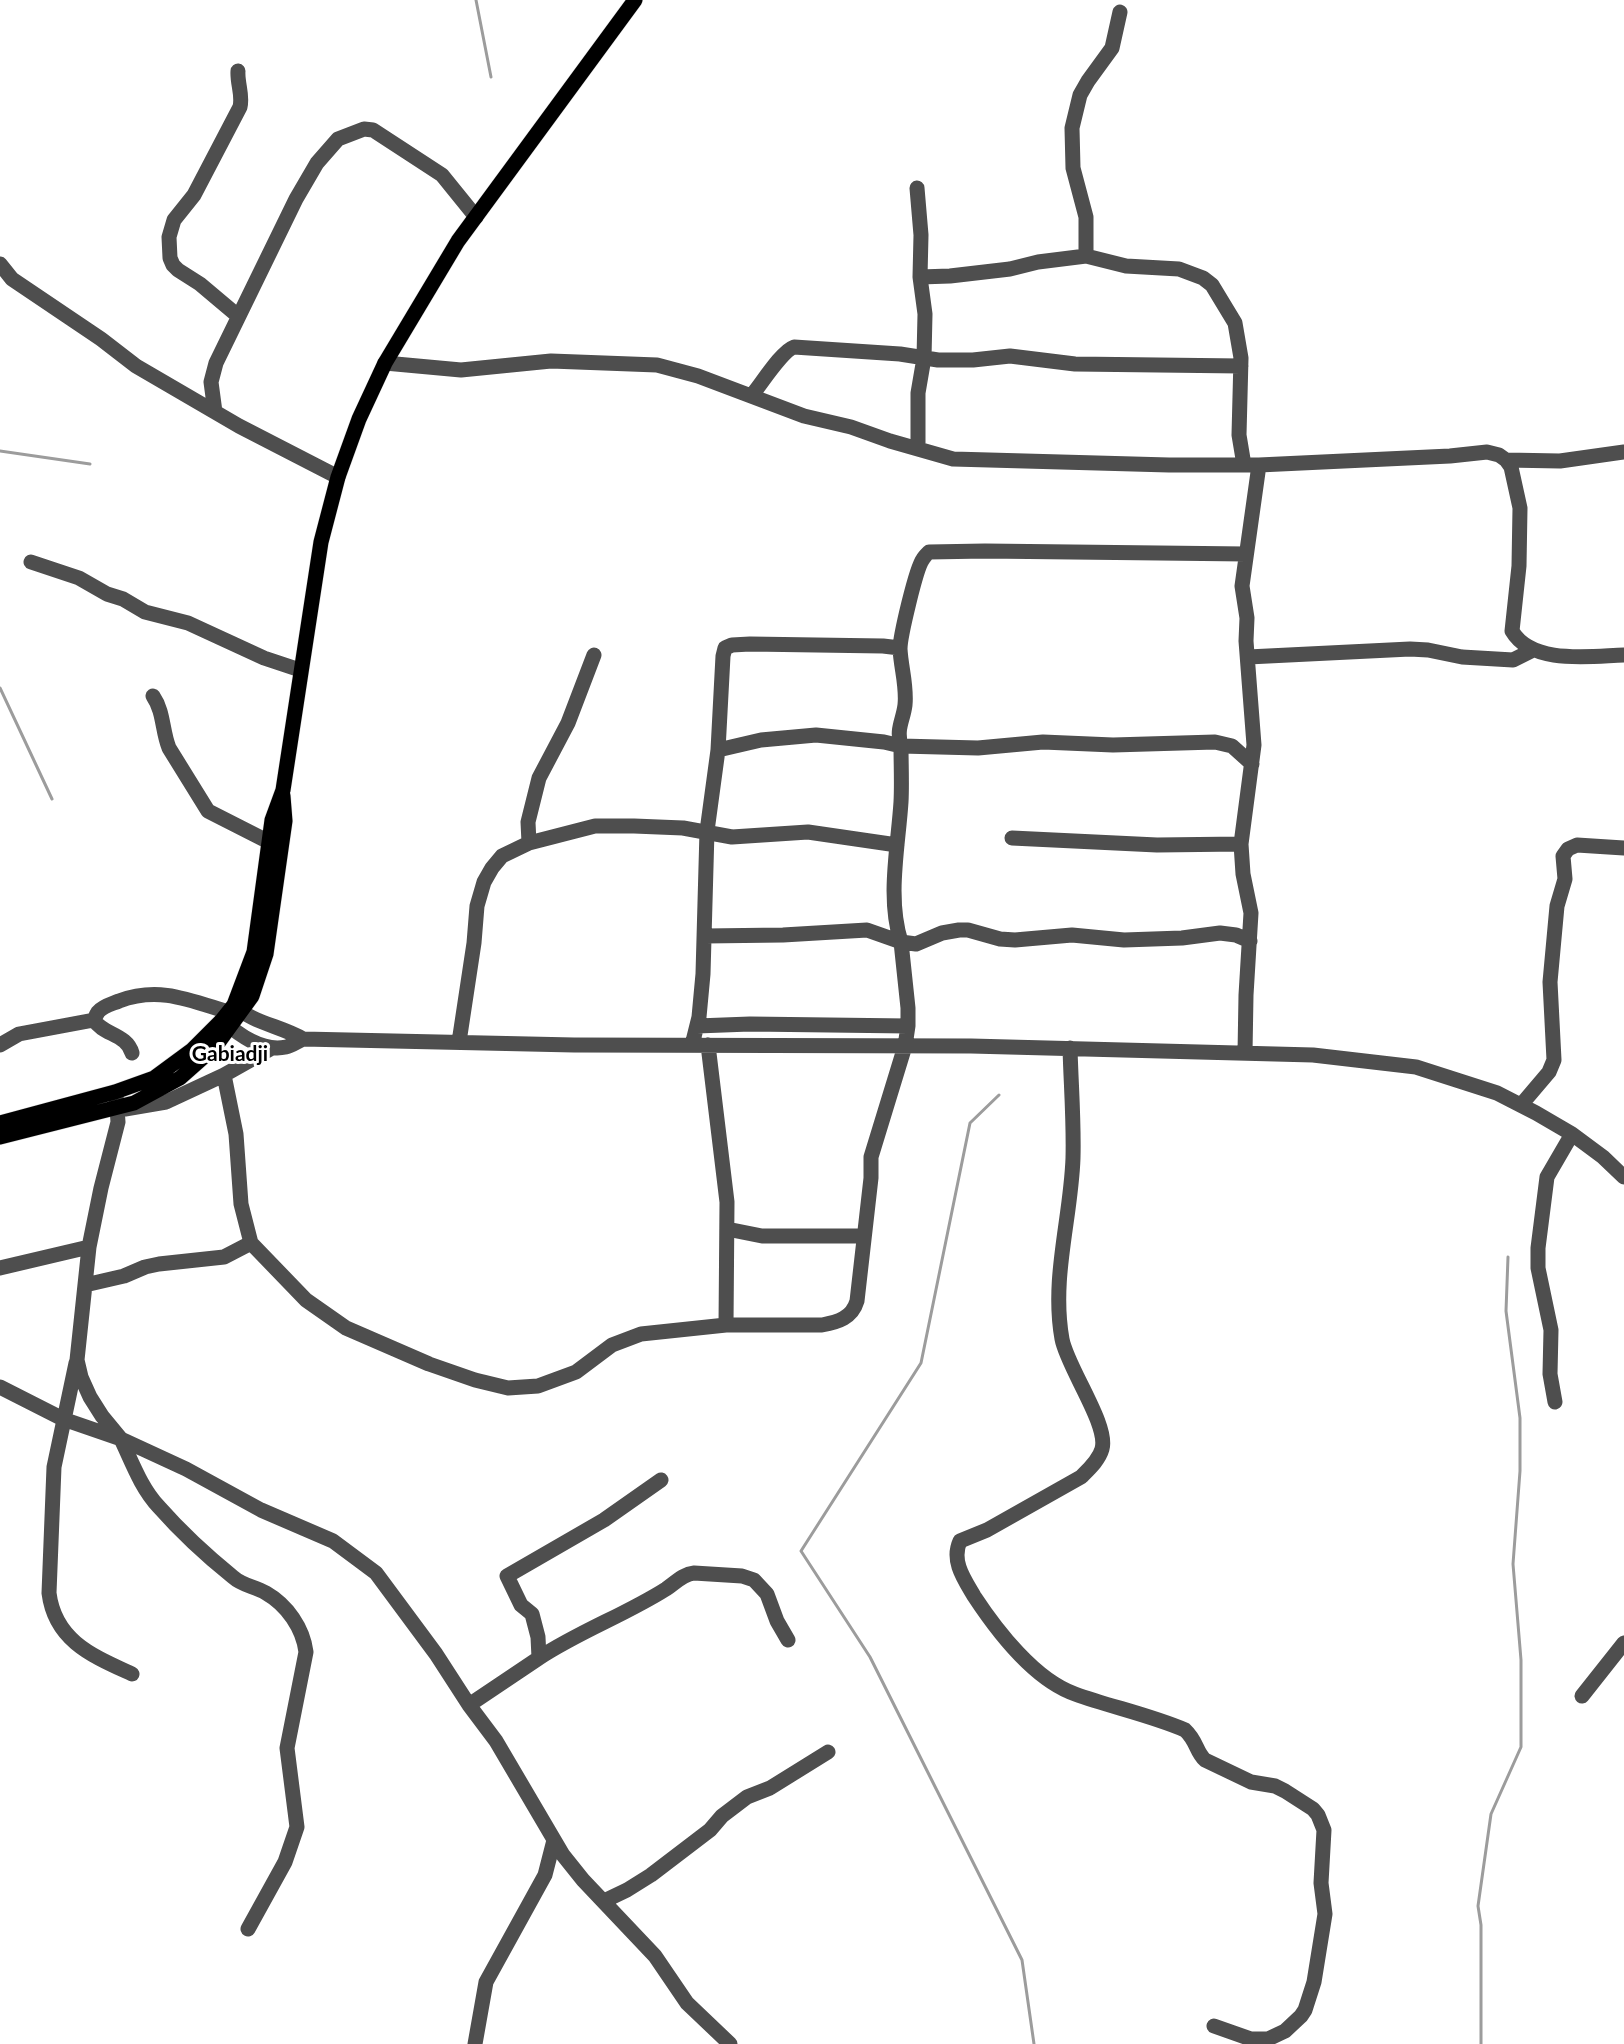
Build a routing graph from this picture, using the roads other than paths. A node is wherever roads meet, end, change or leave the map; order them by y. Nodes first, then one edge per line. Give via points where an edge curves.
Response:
1 (635, 0) edge
2 (1120, 12) dead end
3 (238, 71) dead end
4 (917, 188) dead end
5 (476, 217) junction
6 (1086, 256) junction
7 (0, 264) edge
8 (920, 277) junction
9 (6, 284) edge
10 (238, 316) junction
11 (924, 358) junction
12 (385, 363) junction
13 (1241, 366) junction
14 (752, 395) junction
15 (215, 412) junction
16 (918, 449) junction
17 (1624, 452) edge
18 (1506, 460) junction
19 (1252, 465) junction
20 (338, 477) junction
21 (1246, 554) junction
22 (31, 562) dead end
23 (900, 648) junction
24 (1533, 650) junction
25 (1624, 654) edge
26 (594, 655) dead end
27 (1248, 657) junction
28 (300, 670) junction
29 (153, 696) dead end
30 (901, 746) junction
31 (718, 750) junction
32 (1252, 764) junction
33 (283, 790) junction
34 (707, 831) junction
35 (1012, 838) dead end
36 (269, 842) junction
37 (529, 843) junction
38 (1241, 844) junction
39 (897, 845) junction
40 (1624, 848) edge
41 (705, 936) junction
42 (1250, 941) junction
43 (901, 942) junction
44 (231, 1016) junction
45 (94, 1020) junction
46 (697, 1026) junction
47 (908, 1026) junction
48 (303, 1039) junction
49 (459, 1042) junction
50 (0, 1045) edge
51 (700, 1045) junction
52 (905, 1046) junction
53 (272, 1048) junction
54 (1070, 1048) junction
55 (132, 1053) dead end
56 (1245, 1053) junction
57 (224, 1075) junction
58 (117, 1103) junction
59 (1521, 1105) junction
60 (0, 1123) edge
61 (1572, 1134) junction
62 (0, 1137) edge
63 (1624, 1177) edge
64 (726, 1229) junction
65 (864, 1236) junction
66 (251, 1243) junction
67 (89, 1247) junction
68 (0, 1268) edge
69 (85, 1285) junction
70 (726, 1325) junction
71 (77, 1360) junction
72 (0, 1387) edge
73 (1555, 1402) dead end
74 (63, 1419) junction
75 (121, 1439) junction
76 (661, 1480) dead end
77 (788, 1640) dead end
78 (1624, 1643) edge
79 (539, 1658) junction
80 (132, 1674) dead end
81 (1582, 1696) dead end
82 (469, 1705) junction
83 (828, 1752) dead end
84 (554, 1840) junction
85 (604, 1901) junction
86 (248, 1929) dead end
87 (1214, 2026) dead end
88 (475, 2044) edge
89 (730, 2044) edge

1 - 5 main road
2 - 6 street via 1112,48 1080,94 1072,128 1073,168 1086,217
3 - 10 street via 240,107 194,195 174,220 169,237 173,265
4 - 8 street
5 - 10 street via 432,166 373,130 342,137 317,163 296,199
5 - 12 main road
6 - 8 street via 1010,269
6 - 13 street via 1126,266 1179,269 1203,278 1212,285 1235,323
7 - 9 street
8 - 11 street via 925,302
9 - 15 street
10 - 15 street via 212,374
11 - 13 street via 973,360 1010,356 1075,364
11 - 14 street via 794,347 783,353
11 - 16 street via 918,393
12 - 14 street via 461,370 551,361 643,363 674,368
12 - 20 main road
13 - 19 street via 1239,435
14 - 16 street via 804,416
15 - 20 street
16 - 19 street via 961,459
17 - 18 street via 1560,460
18 - 19 street via 1487,452
18 - 24 street via 1520,508 1512,631
19 - 21 street
20 - 28 main road via 321,542
21 - 23 street via 929,552 914,585
21 - 27 street via 1242,586
22 - 28 street via 79,578 145,612 188,623
23 - 30 street via 905,690 898,736
23 - 31 street via 750,644 725,648
24 - 25 street via 1594,657
24 - 27 street via 1513,660 1410,649
26 - 37 street via 568,723 539,778 528,822
27 - 32 street
28 - 33 main road
29 - 36 street via 159,705 169,748 205,807
30 - 31 street via 816,735 761,740
30 - 32 street via 1215,742 1232,746
30 - 39 street
31 - 34 street
32 - 38 street
33 - 36 main road
33 - 44 main road via 285,821 266,954 252,996
34 - 37 street via 595,826
34 - 39 street via 732,837 808,832
34 - 41 street
35 - 38 street via 1157,845
36 - 44 main road via 254,952
37 - 49 street via 502,856 484,882 477,906
38 - 42 street via 1251,913
39 - 43 street via 896,927
40 - 59 street via 1577,845 1563,856 1564,879 1557,906 1550,982 1554,1060 1549,1072
41 - 43 street via 867,930
41 - 46 street
42 - 43 street via 1220,933 1124,940 1072,935 1015,940 959,930 916,944
42 - 56 street
43 - 47 street
44 - 45 street via 160,993 138,995 106,1006
44 - 48 street via 289,1031
44 - 53 street via 258,1044
44 - 58 main road via 216,1047 180,1078 134,1103
45 - 50 street via 19,1034
45 - 55 street via 98,1027 125,1042
46 - 47 street
46 - 51 street
47 - 52 street
48 - 49 street
48 - 53 street
49 - 51 street
51 - 52 street
51 - 64 street via 727,1202
52 - 54 street
52 - 65 street via 870,1157
53 - 57 street
54 - 56 street
54 - 87 street via 1073,1159 1061,1251 1059,1319 1066,1356 1104,1441 1102,1451 1081,1477 960,1541 956,1557 982,1609 1031,1666 1052,1681 1076,1694 1185,1730 1205,1760 1251,1782 1275,1786 1318,1815 1324,1830 1321,1882 1325,1914 1309,2002 1294,2023 1268,2039 1251,2039
56 - 59 street via 1313,1055 1416,1067 1497,1093
57 - 58 street via 166,1102
57 - 66 street
58 - 60 main road
58 - 62 main road
58 - 67 street via 115,1138
59 - 61 street
61 - 63 street
61 - 73 street via 1547,1177 1539,1248 1538,1268 1551,1329 1550,1374
64 - 65 street via 762,1236
64 - 70 street
65 - 70 street via 857,1301 844,1319 822,1325
66 - 69 street via 224,1257 152,1265
66 - 70 street via 306,1300 346,1328 447,1371 508,1388 538,1386 576,1372 612,1345 634,1336
67 - 68 street
67 - 69 street
69 - 71 street
71 - 74 street
71 - 75 street via 90,1397
72 - 74 street
74 - 75 street
74 - 80 street via 52,1481 50,1606 70,1639
75 - 82 street via 261,1510 333,1541 370,1568 401,1605
75 - 86 street via 145,1489 160,1509 232,1577 265,1592 282,1605 304,1639 304,1663 287,1748 297,1827 285,1862
76 - 79 street via 604,1520 507,1576 521,1605 532,1614
77 - 79 street via 767,1594 754,1580 688,1573
78 - 81 street
79 - 82 street
82 - 84 street via 496,1741
83 - 85 street via 770,1788 747,1797 651,1875
84 - 85 street via 576,1872
84 - 88 street via 545,1875 486,1982
85 - 89 street via 655,1956 687,2003

